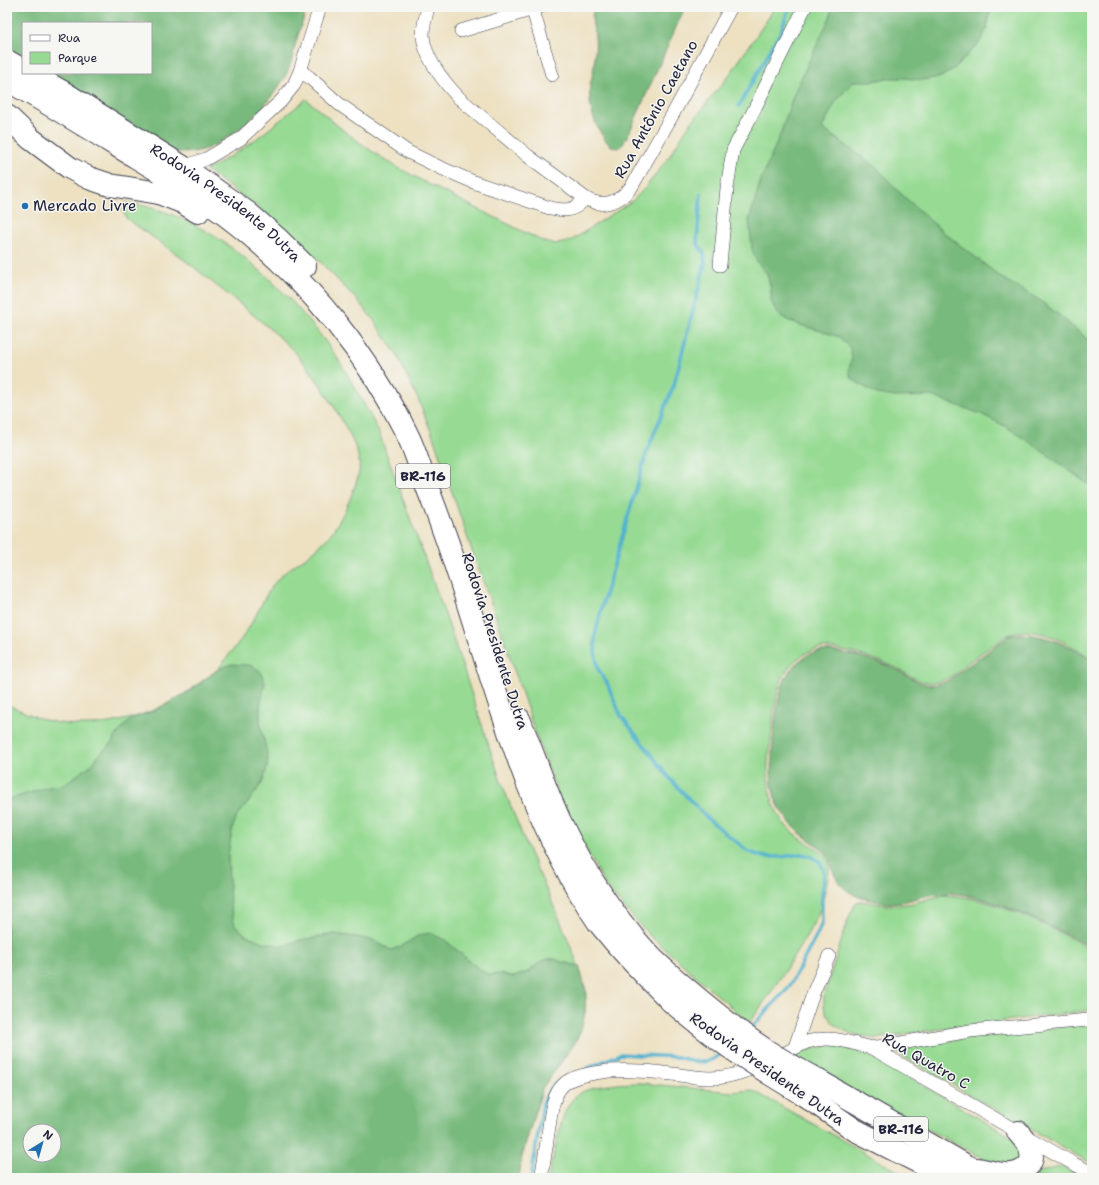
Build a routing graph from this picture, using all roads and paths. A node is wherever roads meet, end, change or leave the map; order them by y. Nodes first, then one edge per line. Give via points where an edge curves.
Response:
1 (320, 7) edge
2 (428, 7) edge
3 (731, 7) edge
4 (805, 7) edge
5 (535, 8) edge
6 (461, 31) dead end
7 (7, 61) edge
8 (22, 69) edge
9 (300, 71) junction
10 (31, 74) edge
11 (552, 75) dead end
12 (7, 80) edge
13 (7, 116) edge
14 (183, 167) junction
15 (584, 198) junction
16 (720, 265) dead end
17 (435, 508) junction
18 (829, 956) dead end
19 (678, 994) junction
20 (1088, 1020) dead end
21 (795, 1047) junction
22 (872, 1048) junction
23 (1018, 1132) junction
24 (958, 1172) edge
25 (1092, 1173) edge
26 (541, 1178) edge
27 (992, 1178) edge

1 - 9 street
2 - 15 street, Rua Antônio Caetano via 423,30 425,46 434,67 452,90 528,156
3 - 15 street, Rua Antônio Caetano via 632,186 625,194 604,204 596,204
4 - 16 street via 733,150
5 - 6 street
5 - 11 street
7 - 8 highway
9 - 14 street via 294,85 281,101 240,139 206,159
9 - 15 street via 339,104 388,139 441,168 476,183 556,209 577,207
10 - 14 highway, Rodovia Presidente Dutra / BR-116
12 - 17 highway, Rodovia Presidente Dutra / BR-116 via 222,212 280,262 330,316 376,378 409,437
13 - 17 highway via 31,139 70,168 89,178 110,185 159,193 182,202 218,225 282,277 324,325 368,385 414,475
14 - 19 highway, Rodovia Presidente Dutra / BR-116 via 248,213 300,260 364,334 407,403 428,446 473,575 510,694 552,802 577,854 620,920
17 - 19 highway, Rodovia Presidente Dutra / BR-116 via 520,765 545,826 568,872 600,925 632,961
18 - 21 street
19 - 24 highway, Rodovia Presidente Dutra / BR-116, bridge via 719,1017 765,1050 806,1085
20 - 22 street via 970,1031
21 - 22 street, Rua Quatro C via 826,1038
21 - 26 street, Rua Quatro C via 754,1067 724,1077 702,1078 622,1070 570,1079 564,1083 556,1096
22 - 23 street, Rua Quatro C
23 - 24 highway via 1031,1150 1032,1157 1024,1170 1013,1174
23 - 25 street, Rua Quatro C
24 - 27 highway, Rodovia Presidente Dutra / BR-116

